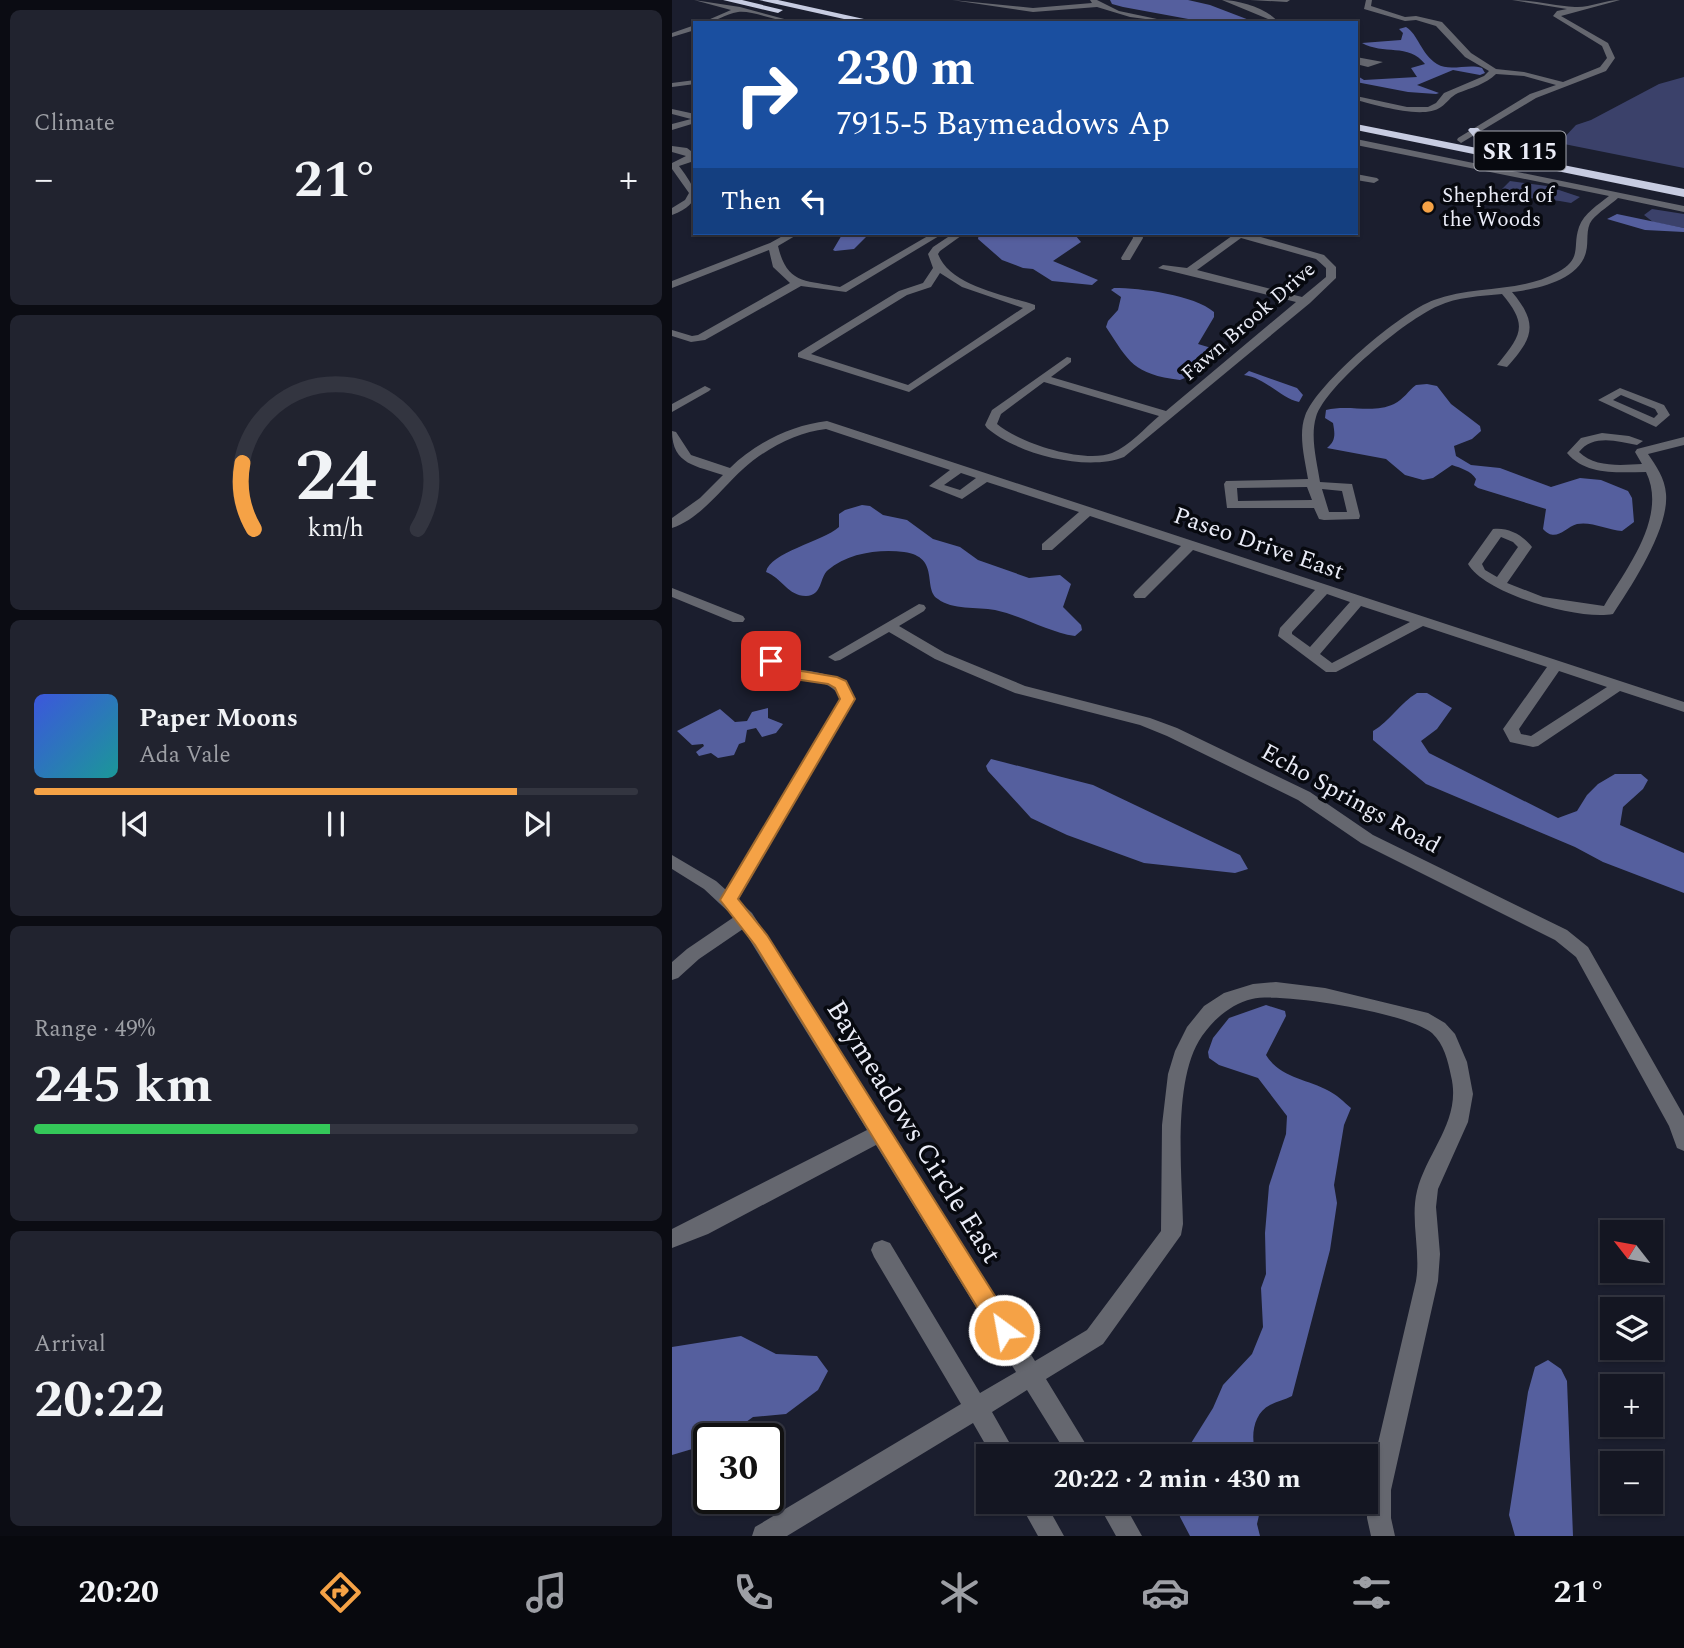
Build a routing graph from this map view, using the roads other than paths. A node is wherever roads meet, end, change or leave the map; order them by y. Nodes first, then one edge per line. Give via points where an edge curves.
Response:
1 (697, 0) edge
2 (728, 0) edge
3 (764, 0) edge
4 (956, 0) edge
5 (1224, 0) edge
6 (1253, 0) edge
7 (1287, 0) edge
8 (1296, 0) edge
9 (1368, 0) edge
10 (1516, 0) edge
11 (1616, 0) edge
12 (1604, 1) edge
13 (1095, 3) edge
14 (1546, 6) junction
15 (740, 9) junction
16 (1577, 9) junction
17 (1557, 16) junction
18 (1274, 20) edge
19 (709, 21) edge
20 (788, 21) edge
21 (831, 21) edge
22 (867, 21) edge
23 (1161, 21) edge
24 (672, 25) edge
25 (693, 29) edge
26 (672, 35) edge
27 (1494, 71) junction
28 (693, 82) edge
29 (1563, 84) junction
30 (672, 85) edge
31 (1358, 98) edge
32 (672, 111) edge
33 (693, 117) edge
34 (693, 119) edge
35 (1358, 119) edge
36 (672, 127) edge
37 (1358, 127) edge
38 (1474, 130) junction
39 (1414, 138) junction
40 (1358, 140) edge
41 (1461, 140) junction
42 (672, 149) edge
43 (1516, 151) junction
44 (692, 152) edge
45 (673, 166) edge
46 (1358, 177) edge
47 (1374, 180) dead end
48 (1684, 184) edge
49 (693, 191) edge
50 (1604, 192) junction
51 (1684, 193) edge
52 (693, 194) edge
53 (1616, 195) junction
54 (1684, 209) edge
55 (672, 212) edge
56 (1588, 218) junction
57 (791, 235) edge
58 (1137, 235) edge
59 (1240, 235) edge
60 (1245, 235) edge
61 (942, 238) edge
62 (773, 244) junction
63 (743, 257) junction
64 (1126, 258) dead end
65 (776, 261) junction
66 (937, 268) junction
67 (1163, 268) dead end
68 (1189, 271) junction
69 (798, 283) junction
70 (672, 285) edge
71 (1504, 290) junction
72 (1306, 301) junction
73 (672, 333) edge
74 (1067, 360) dead end
75 (1503, 365) dead end
76 (1043, 378) junction
77 (705, 389) dead end
78 (672, 409) edge
79 (1168, 415) junction
80 (1656, 423) dead end
81 (672, 435) edge
82 (1684, 441) edge
83 (1639, 446) junction
84 (960, 468) junction
85 (1651, 468) junction
86 (731, 473) junction
87 (986, 476) junction
88 (1316, 485) junction
89 (1319, 504) junction
90 (1089, 510) junction
91 (672, 524) edge
92 (1190, 545) junction
93 (1047, 547) dead end
94 (1499, 583) dead end
95 (1323, 590) junction
96 (672, 592) edge
97 (1140, 595) dead end
98 (1358, 601) junction
99 (919, 608) dead end
100 (738, 619) dead end
101 (1420, 622) junction
102 (889, 626) junction
103 (1311, 655) junction
104 (835, 657) dead end
105 (771, 661) dead end
106 (1555, 666) junction
107 (1618, 686) junction
108 (1684, 708) edge
109 (672, 861) edge
110 (729, 900) junction
111 (746, 918) junction
112 (672, 973) edge
113 (881, 1133) junction
114 (1684, 1142) edge
115 (672, 1238) edge
116 (882, 1250) dead end
117 (1031, 1374) junction
118 (976, 1407) junction
119 (997, 1444) edge
120 (1074, 1444) edge
121 (1038, 1514) edge
122 (1116, 1514) edge
123 (764, 1536) edge
124 (1052, 1536) edge
125 (1130, 1536) edge
126 (1383, 1536) edge

1 - 15 street
2 - 21 highway
3 - 22 highway
4 - 13 street via 1033,10
5 - 18 street
6 - 7 street
8 - 18 street
9 - 27 street via 1367,7 1373,10 1439,24 1468,55
10 - 14 street
11 - 12 street
12 - 16 street
13 - 23 street via 1114,12
14 - 16 street
14 - 17 street
15 - 19 street
15 - 20 street
16 - 17 street
17 - 29 street via 1605,44 1611,58 1603,69
24 - 25 street
25 - 26 street
27 - 29 street
27 - 31 street via 1429,109
28 - 30 street
29 - 38 street
32 - 33 street
34 - 36 street
35 - 41 highway, SR 115
37 - 39 highway, SR 115
38 - 41 street
38 - 43 highway via 1483,141
39 - 41 highway
39 - 51 highway, SR 115
40 - 50 street
41 - 43 highway, SR 115
42 - 44 street
43 - 48 highway, SR 115
44 - 45 street via 688,160
45 - 49 street
46 - 47 street
50 - 53 street
50 - 56 street via 1588,208
52 - 55 street
53 - 54 street
53 - 56 street
56 - 71 street via 1581,257 1570,268 1537,284
57 - 62 street
58 - 64 street
59 - 68 street
60 - 72 street, Fawn Brook Drive via 1327,262 1331,278
61 - 66 street via 933,254
61 - 69 street via 842,290
62 - 63 street
62 - 65 street
63 - 65 street
63 - 70 street
65 - 69 street via 780,270
66 - 66 street via 927,285 903,293 802,355 909,388 1031,307 966,285
67 - 68 street
68 - 72 street
69 - 73 street via 701,338
71 - 75 street via 1527,325 1523,343
71 - 88 street via 1451,298 1418,311 1326,393 1308,428
72 - 79 street, Fawn Brook Drive
74 - 76 street
76 - 79 street
76 - 79 street, Fawn Brook Drive via 996,412 991,425 1003,436 1070,457 1106,459 1124,452
77 - 78 street
80 - 83 street via 1642,431
81 - 86 street via 686,458
82 - 83 street
83 - 85 street
83 - 85 street via 1593,437 1573,453 1596,465
84 - 86 street, Paseo Drive East via 818,425 767,446
84 - 87 street, Paseo Drive East
84 - 87 street via 935,486 962,495
85 - 94 street via 1660,495 1657,515 1608,611 1552,605
86 - 91 street via 704,501
87 - 90 street, Paseo Drive East
88 - 89 street
88 - 89 street via 1348,487 1354,516 1324,516
88 - 89 street via 1230,484 1232,505
90 - 92 street, Paseo Drive East
90 - 93 street
92 - 95 street, Paseo Drive East
92 - 97 street
95 - 98 street, Paseo Drive East
95 - 103 street via 1285,631 1289,640
96 - 100 street
98 - 101 street, Paseo Drive East
98 - 103 street
99 - 102 street
101 - 103 street via 1331,669
101 - 106 street, Paseo Drive East
102 - 104 street
102 - 114 street, Echo Springs Road via 940,656 1020,690 1146,721 1172,732 1304,796 1367,839 1561,935 1582,952
105 - 110 street via 779,672 831,680 841,685 848,699
106 - 107 street, Paseo Drive East
106 - 107 street via 1511,729 1515,738 1533,741
107 - 108 street, Paseo Drive East
109 - 110 street, Baymeadows Circle East
110 - 111 street, Baymeadows Circle East
111 - 112 street
111 - 113 street, Baymeadows Circle East
113 - 115 street
113 - 117 street, Baymeadows Circle East
116 - 118 street
117 - 118 street
117 - 120 street, Baymeadows Circle East
117 - 126 street via 1095,1337 1170,1235 1170,1119 1187,1042 1208,1014 1252,992 1279,987 1421,1018 1446,1035 1464,1100 1427,1196 1429,1263 1379,1490
118 - 119 street
118 - 123 street
121 - 124 street
122 - 125 street

